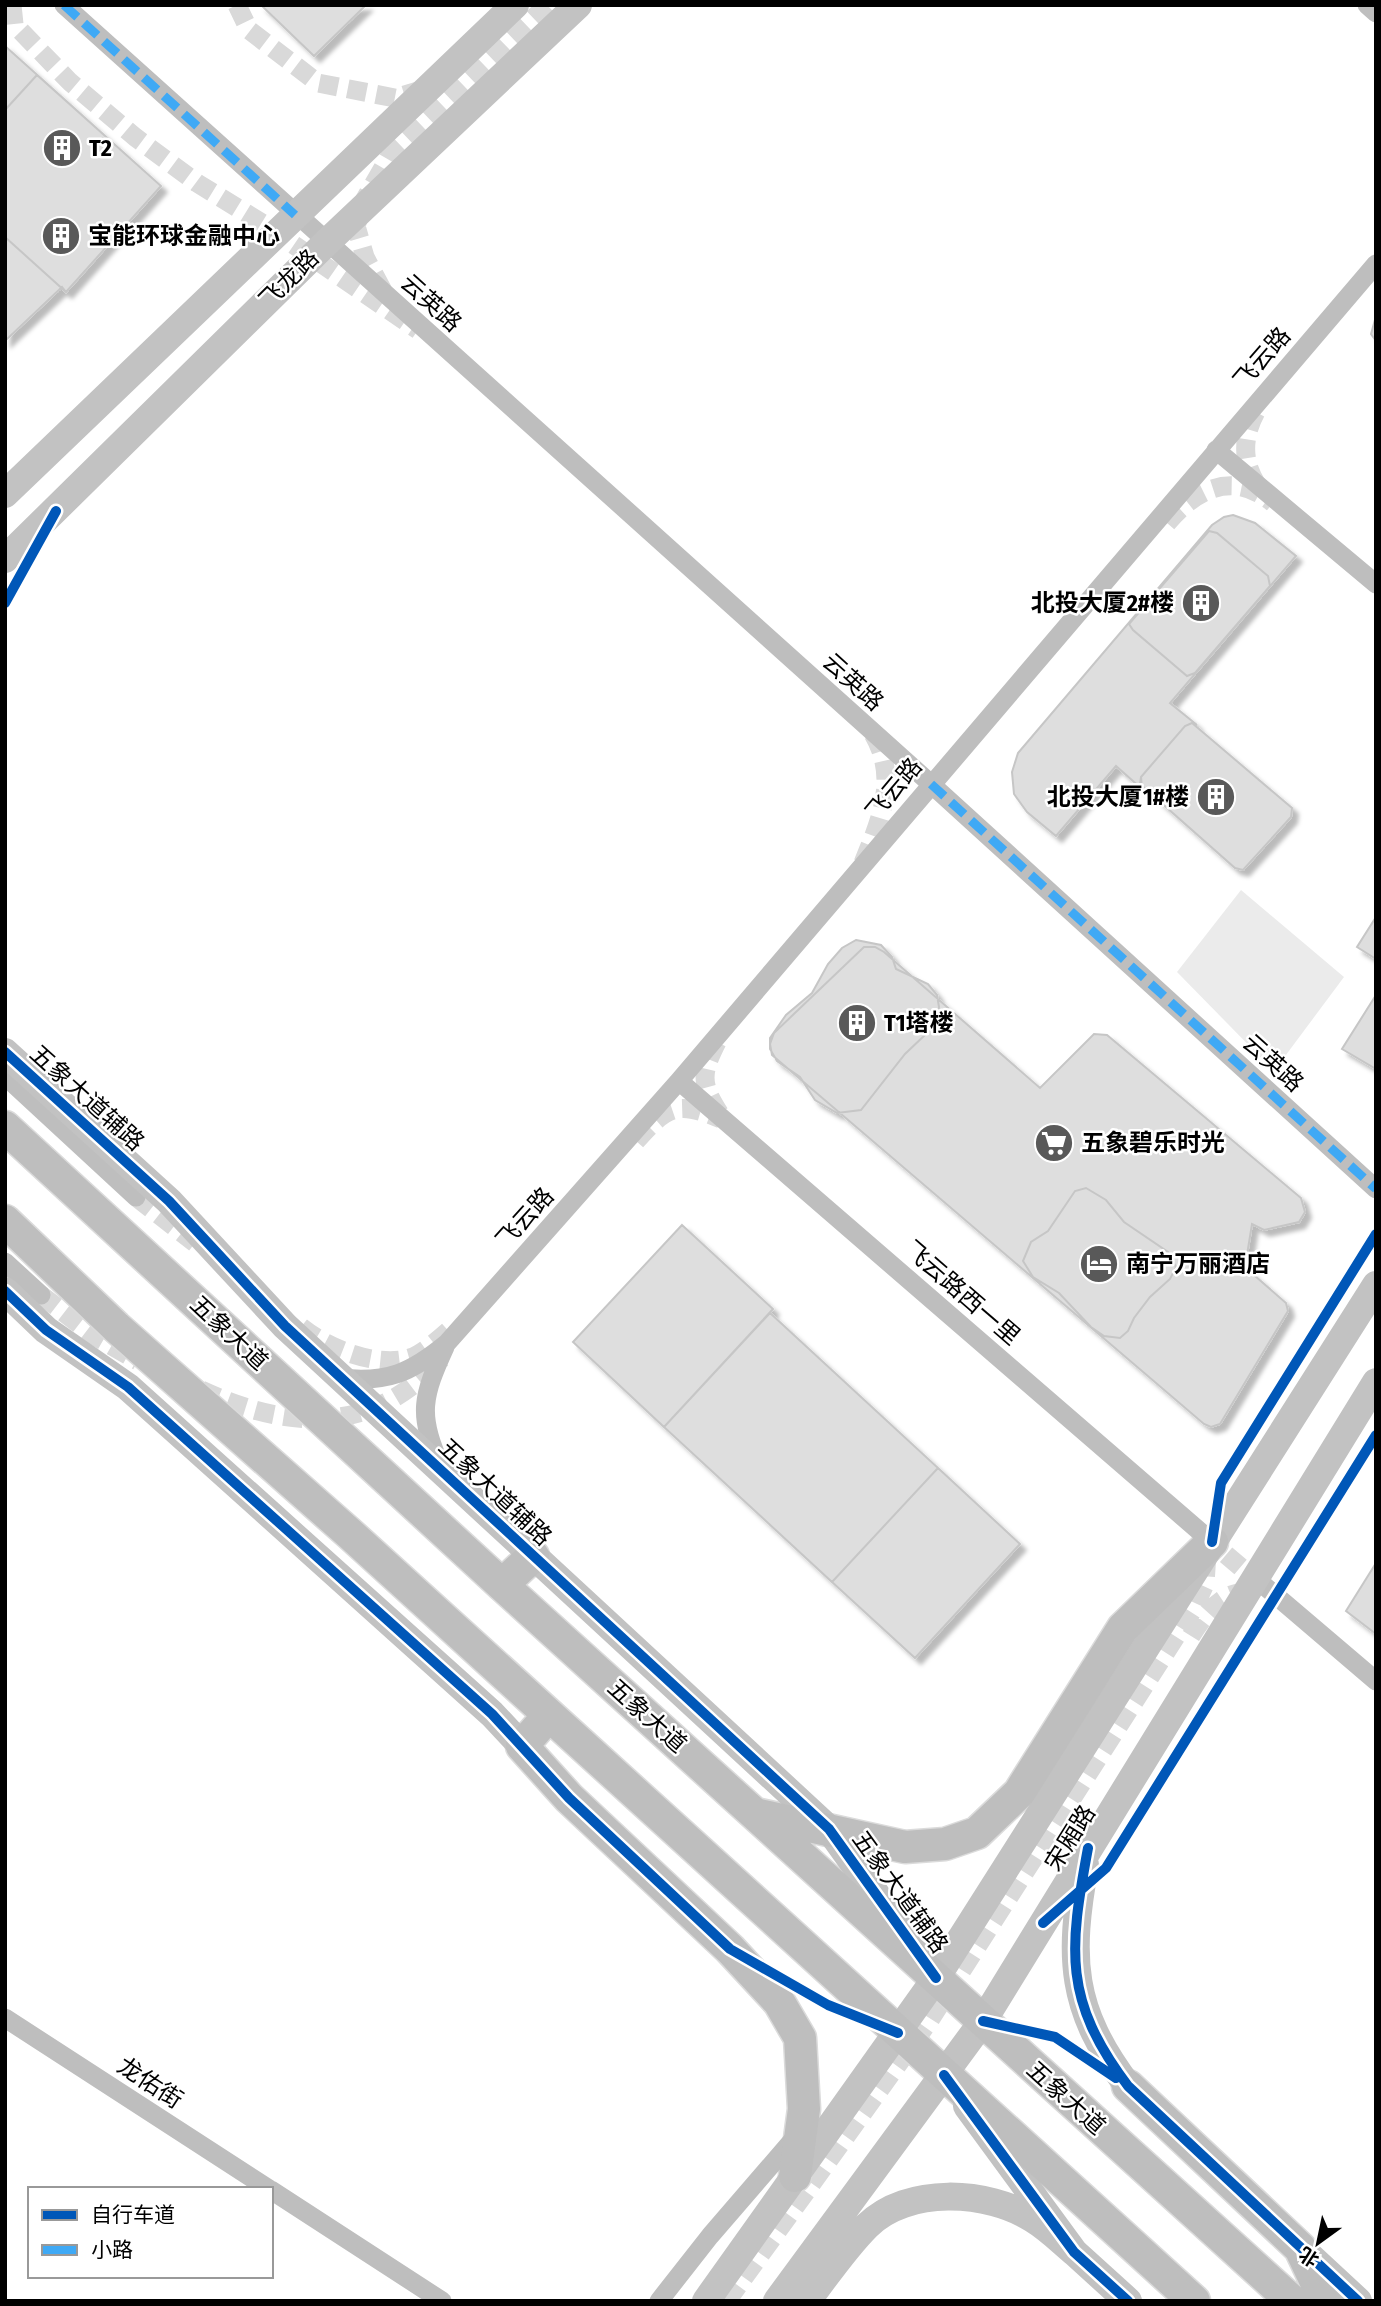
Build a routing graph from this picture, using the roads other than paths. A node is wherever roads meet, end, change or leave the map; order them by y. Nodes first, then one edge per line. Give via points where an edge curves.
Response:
1 (64, 5) edge
2 (514, 5) edge
3 (578, 5) edge
4 (1367, 5) edge
5 (1376, 13) edge
6 (295, 215) junction
7 (326, 243) junction
8 (1376, 264) edge
9 (1216, 450) junction
10 (5, 494) edge
11 (5, 559) edge
12 (1376, 584) edge
13 (931, 784) junction
14 (5, 1052) edge
15 (5, 1076) edge
16 (680, 1081) junction
17 (5, 1127) edge
18 (1376, 1189) edge
19 (136, 1197) tunnel mouth
20 (5, 1221) edge
21 (5, 1262) edge
22 (1376, 1285) edge
23 (5, 1291) edge
24 (41, 1296) tunnel mouth
25 (447, 1343) junction
26 (341, 1378) junction
27 (1376, 1382) edge
28 (444, 1473) junction
29 (1212, 1542) junction
30 (533, 1556) junction
31 (1254, 1577) junction
32 (502, 1585) junction
33 (1376, 1681) edge
34 (549, 1715) junction
35 (522, 1746) junction
36 (755, 1814) junction
37 (829, 1829) junction
38 (1088, 1848) junction
39 (936, 1978) junction
40 (5, 2018) edge
41 (983, 2021) junction
42 (898, 2033) junction
43 (944, 2076) junction
44 (1128, 2086) joint
45 (849, 2102) junction
46 (802, 2130) junction
47 (795, 2176) junction
48 (265, 2187) edge
49 (273, 2192) edge
50 (1300, 2248) junction
51 (1074, 2252) junction
52 (442, 2301) edge
53 (659, 2301) edge
54 (706, 2301) edge
55 (776, 2301) edge
56 (807, 2301) edge
57 (1128, 2301) edge
58 (1194, 2301) edge
59 (1293, 2301) edge
60 (1325, 2301) edge
61 (1358, 2301) edge

1 - 6 street, 云英路
2 - 6 street, 飞龙路
3 - 7 street, 飞龙路
4 - 5 street
6 - 7 street, 云英路
6 - 10 street, 飞龙路
7 - 11 street, 飞龙路
7 - 13 street, 云英路
8 - 9 street, 飞云路
9 - 12 street
9 - 13 street, 飞云路
13 - 16 street, 飞云路
13 - 18 street, 云英路
14 - 26 street, 五象大道辅路 via 169,1201 285,1326
15 - 19 street
16 - 25 street, 飞云路
16 - 29 street, 飞云路西一里
17 - 32 main road, 五象大道
20 - 34 main road via 116,1327
21 - 24 street
22 - 29 street, 宋厢路
23 - 35 street via 46,1330 128,1387
25 - 26 street, 飞云路 via 401,1373 372,1382
25 - 28 street, 飞云路 via 424,1401 426,1435
26 - 28 street, 五象大道辅路
27 - 31 street, 宋厢路
28 - 30 street, 五象大道辅路
29 - 37 main road via 1123,1628 1019,1793 977,1833 945,1844 905,1847
29 - 39 street, 宋厢路
30 - 32 main road
30 - 37 street, 五象大道辅路
31 - 33 street
31 - 38 street, 宋厢路
32 - 36 main road, 五象大道
34 - 35 main road
34 - 42 main road
35 - 46 main road via 569,1798 730,1949 779,2003 800,2038
36 - 37 main road
36 - 39 main road, 五象大道
37 - 39 street, 五象大道辅路
38 - 41 street, 宋厢路
38 - 44 street via 1073,1956 1083,2008 1103,2053
39 - 41 main road, 五象大道
39 - 42 street, 宋厢路
40 - 48 street, 龙佑街
41 - 43 street, 宋厢路
41 - 59 main road, 五象大道
42 - 43 main road
42 - 45 street, 宋厢路
43 - 51 street
43 - 55 street, 宋厢路
43 - 58 main road
44 - 50 main road
45 - 46 street
45 - 47 street, 宋厢路
46 - 47 main road
46 - 53 street
47 - 54 street, 宋厢路
49 - 52 street, 龙佑街
50 - 60 main road
50 - 61 street
51 - 56 street via 1032,2218 1012,2209 971,2197 941,2195 908,2202 869,2224
51 - 57 street

